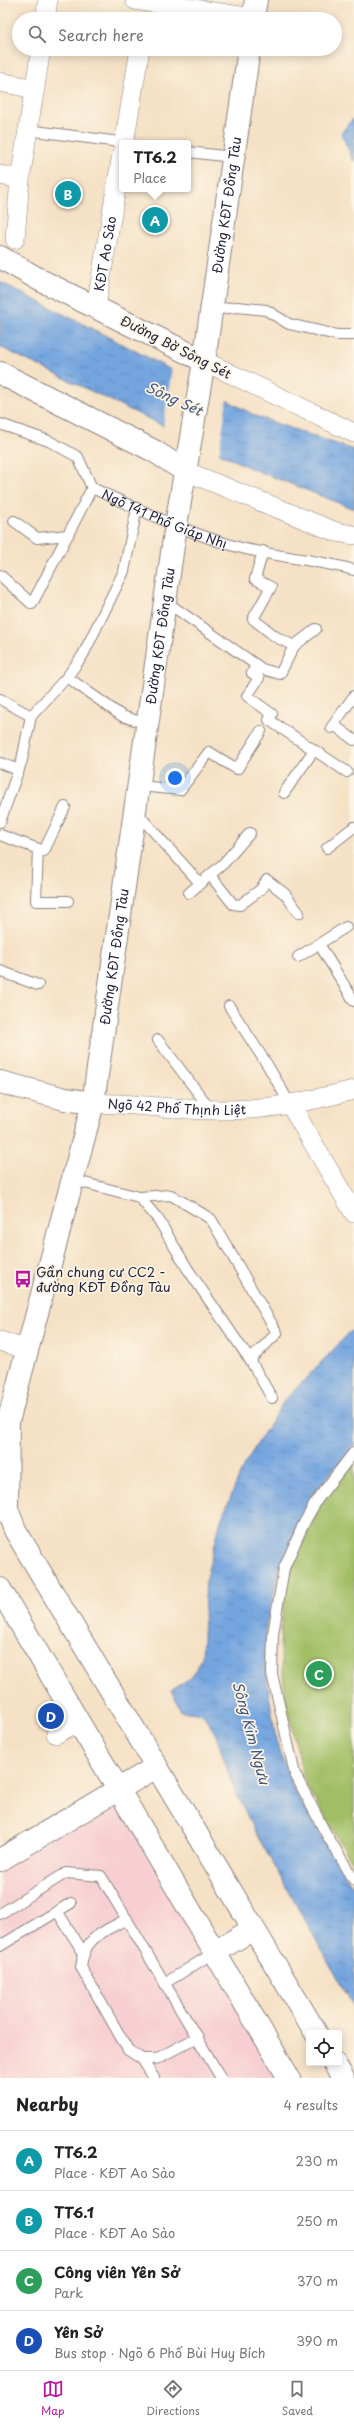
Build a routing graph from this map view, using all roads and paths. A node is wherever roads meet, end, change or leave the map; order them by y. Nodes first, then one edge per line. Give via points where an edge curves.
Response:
1 (48, 0) edge
2 (145, 5) edge
3 (46, 12) edge
4 (254, 12) edge
5 (40, 56) edge
6 (139, 56) edge
7 (248, 56) edge
8 (0, 82) edge
9 (35, 89) junction
10 (28, 130) junction
11 (126, 140) edge
12 (119, 145) edge
13 (191, 152) edge
14 (233, 157) junction
15 (0, 175) edge
16 (20, 179) junction
17 (119, 179) edge
18 (15, 239) dead end
19 (0, 257) edge
20 (96, 307) junction
21 (211, 310) junction
22 (354, 335) edge
23 (203, 367) junction
24 (0, 373) edge
25 (0, 424) edge
26 (354, 433) edge
27 (185, 471) junction
28 (92, 488) junction
29 (137, 508) junction
30 (14, 521) dead end
31 (176, 525) junction
32 (68, 535) junction
33 (354, 535) edge
34 (263, 552) junction
35 (354, 570) edge
36 (0, 575) edge
37 (165, 601) junction
38 (316, 628) dead end
39 (294, 646) junction
40 (259, 667) junction
41 (67, 678) junction
42 (354, 696) edge
43 (0, 699) edge
44 (31, 716) junction
45 (148, 724) junction
46 (261, 730) dead end
47 (354, 740) edge
48 (314, 750) junction
49 (0, 763) edge
50 (18, 770) junction
51 (346, 772) dead end
52 (140, 786) junction
53 (284, 793) dead end
54 (65, 807) dead end
55 (136, 812) junction
56 (0, 822) edge
57 (354, 827) edge
58 (250, 833) dead end
59 (0, 835) edge
60 (327, 848) dead end
61 (38, 849) junction
62 (210, 875) junction
63 (200, 883) junction
64 (189, 893) dead end
65 (68, 901) dead end
66 (299, 913) dead end
67 (346, 927) dead end
68 (319, 944) junction
69 (298, 957) dead end
70 (0, 971) edge
71 (38, 985) dead end
72 (354, 1001) edge
73 (229, 1006) dead end
74 (158, 1040) dead end
75 (0, 1082) edge
76 (354, 1090) edge
77 (93, 1103) junction
78 (290, 1104) junction
79 (211, 1110) junction
80 (73, 1180) junction
81 (139, 1197) junction
82 (354, 1213) edge
83 (0, 1341) edge
84 (28, 1350) junction
85 (250, 1360) junction
86 (272, 1398) dead end
87 (3, 1431) edge
88 (354, 1452) edge
89 (2, 1510) edge
90 (0, 1590) edge
91 (78, 1722) junction
92 (56, 1734) dead end
93 (156, 1767) junction
94 (118, 1789) junction
95 (0, 1860) edge
96 (354, 1880) edge
97 (71, 1903) dead end
98 (58, 1911) junction
99 (0, 1914) edge
100 (127, 1919) junction
101 (253, 1929) junction
102 (0, 1946) edge
103 (82, 1952) junction
104 (215, 1952) junction
105 (166, 1983) junction
106 (314, 2030) edge
107 (198, 2037) junction
108 (142, 2059) junction
109 (336, 2066) edge
110 (154, 2078) edge
111 (221, 2078) edge
112 (289, 2078) edge
113 (343, 2078) edge

1 - 3 street
2 - 4 street
5 - 9 street
6 - 11 street, KĐT Ao Sào
7 - 14 main road, Đường KĐT Đồng Tàu
8 - 9 street
9 - 10 street
10 - 12 lane
10 - 16 street
13 - 14 lane
14 - 21 main road, Đường KĐT Đồng Tàu
15 - 16 street
16 - 18 street
17 - 20 street, KĐT Ao Sào
19 - 20 main road, Đường Bờ Sông Sét
20 - 23 main road, Đường Bờ Sông Sét
21 - 22 lane via 237,307 266,310 289,324 337,335
21 - 23 main road, Đường KĐT Đồng Tàu
23 - 26 street, Đường Bờ Sông Sét
23 - 27 main road, Đường KĐT Đồng Tàu
24 - 27 main road via 154,451
25 - 28 lane, Ngõ 141 Phố Giáp Nhị via 49,441 78,457
27 - 31 main road, Đường KĐT Đồng Tàu
27 - 33 street via 336,532
28 - 29 lane, Ngõ 141 Phố Giáp Nhị
28 - 32 lane
29 - 31 lane, Ngõ 141 Phố Giáp Nhị
29 - 41 lane via 124,571 83,655
30 - 32 lane via 37,538
31 - 34 lane, Ngõ 141 Phố Giáp Nhị via 234,546
31 - 37 main road, Đường KĐT Đồng Tàu
32 - 36 lane via 32,604
34 - 35 lane, Ngõ 141 Phố Giáp Nhị via 325,562
34 - 39 lane via 255,579 271,587 253,619 276,637
37 - 40 lane
37 - 45 main road, Đường KĐT Đồng Tàu
38 - 39 lane
39 - 40 lane via 280,674
40 - 48 lane via 252,673 259,678 247,696 272,714 269,720
41 - 44 lane
41 - 45 lane via 122,716
42 - 47 lane via 333,726
43 - 44 lane
44 - 50 lane
45 - 52 main road, Đường KĐT Đồng Tàu
46 - 52 lane via 237,769 209,752 180,790
48 - 51 lane
48 - 53 lane
49 - 50 lane
50 - 56 lane
52 - 55 main road, Đường KĐT Đồng Tàu
54 - 61 lane via 44,851
55 - 63 lane
55 - 77 main road, Đường KĐT Đồng Tàu
57 - 60 lane
58 - 62 lane
59 - 61 lane
61 - 65 lane via 36,901
62 - 63 lane
62 - 66 lane via 233,904 240,906 260,890 267,880 285,894
63 - 64 lane
67 - 68 lane
68 - 69 lane
68 - 72 lane
70 - 71 lane
73 - 78 lane
74 - 79 lane
75 - 77 main road, Ngõ 42 Phố Thịnh Liệt via 65,1099
76 - 78 street, Ngõ 42 Phố Thịnh Liệt
77 - 79 street, Ngõ 42 Phố Thịnh Liệt
77 - 80 main road, Đường KĐT Đồng Tàu
78 - 79 street, Ngõ 42 Phố Thịnh Liệt
78 - 82 street
80 - 81 lane
80 - 84 main road, Đường KĐT Đồng Tàu
81 - 85 lane via 158,1219 187,1268
81 - 85 lane via 171,1195 210,1219 278,1333
83 - 84 street
84 - 87 main road, Đường KĐT Đồng Tàu
85 - 86 lane
87 - 89 main road, Đường KĐT Đồng Tàu
88 - 96 lane via 317,1500 284,1568 273,1634 272,1674 295,1774
89 - 93 main road
90 - 91 main road
91 - 92 street
91 - 94 main road
93 - 94 main road
93 - 101 main road
94 - 95 main road
94 - 104 main road
97 - 98 lane
98 - 102 lane
98 - 103 lane
99 - 100 lane via 66,1873 101,1876
100 - 103 lane via 91,1941
100 - 105 lane
101 - 104 main road
101 - 106 main road
103 - 108 lane via 81,1967 128,2050
104 - 105 lane
104 - 112 main road
105 - 107 lane
107 - 108 lane via 156,2059
107 - 111 lane
108 - 110 lane
109 - 113 main road

